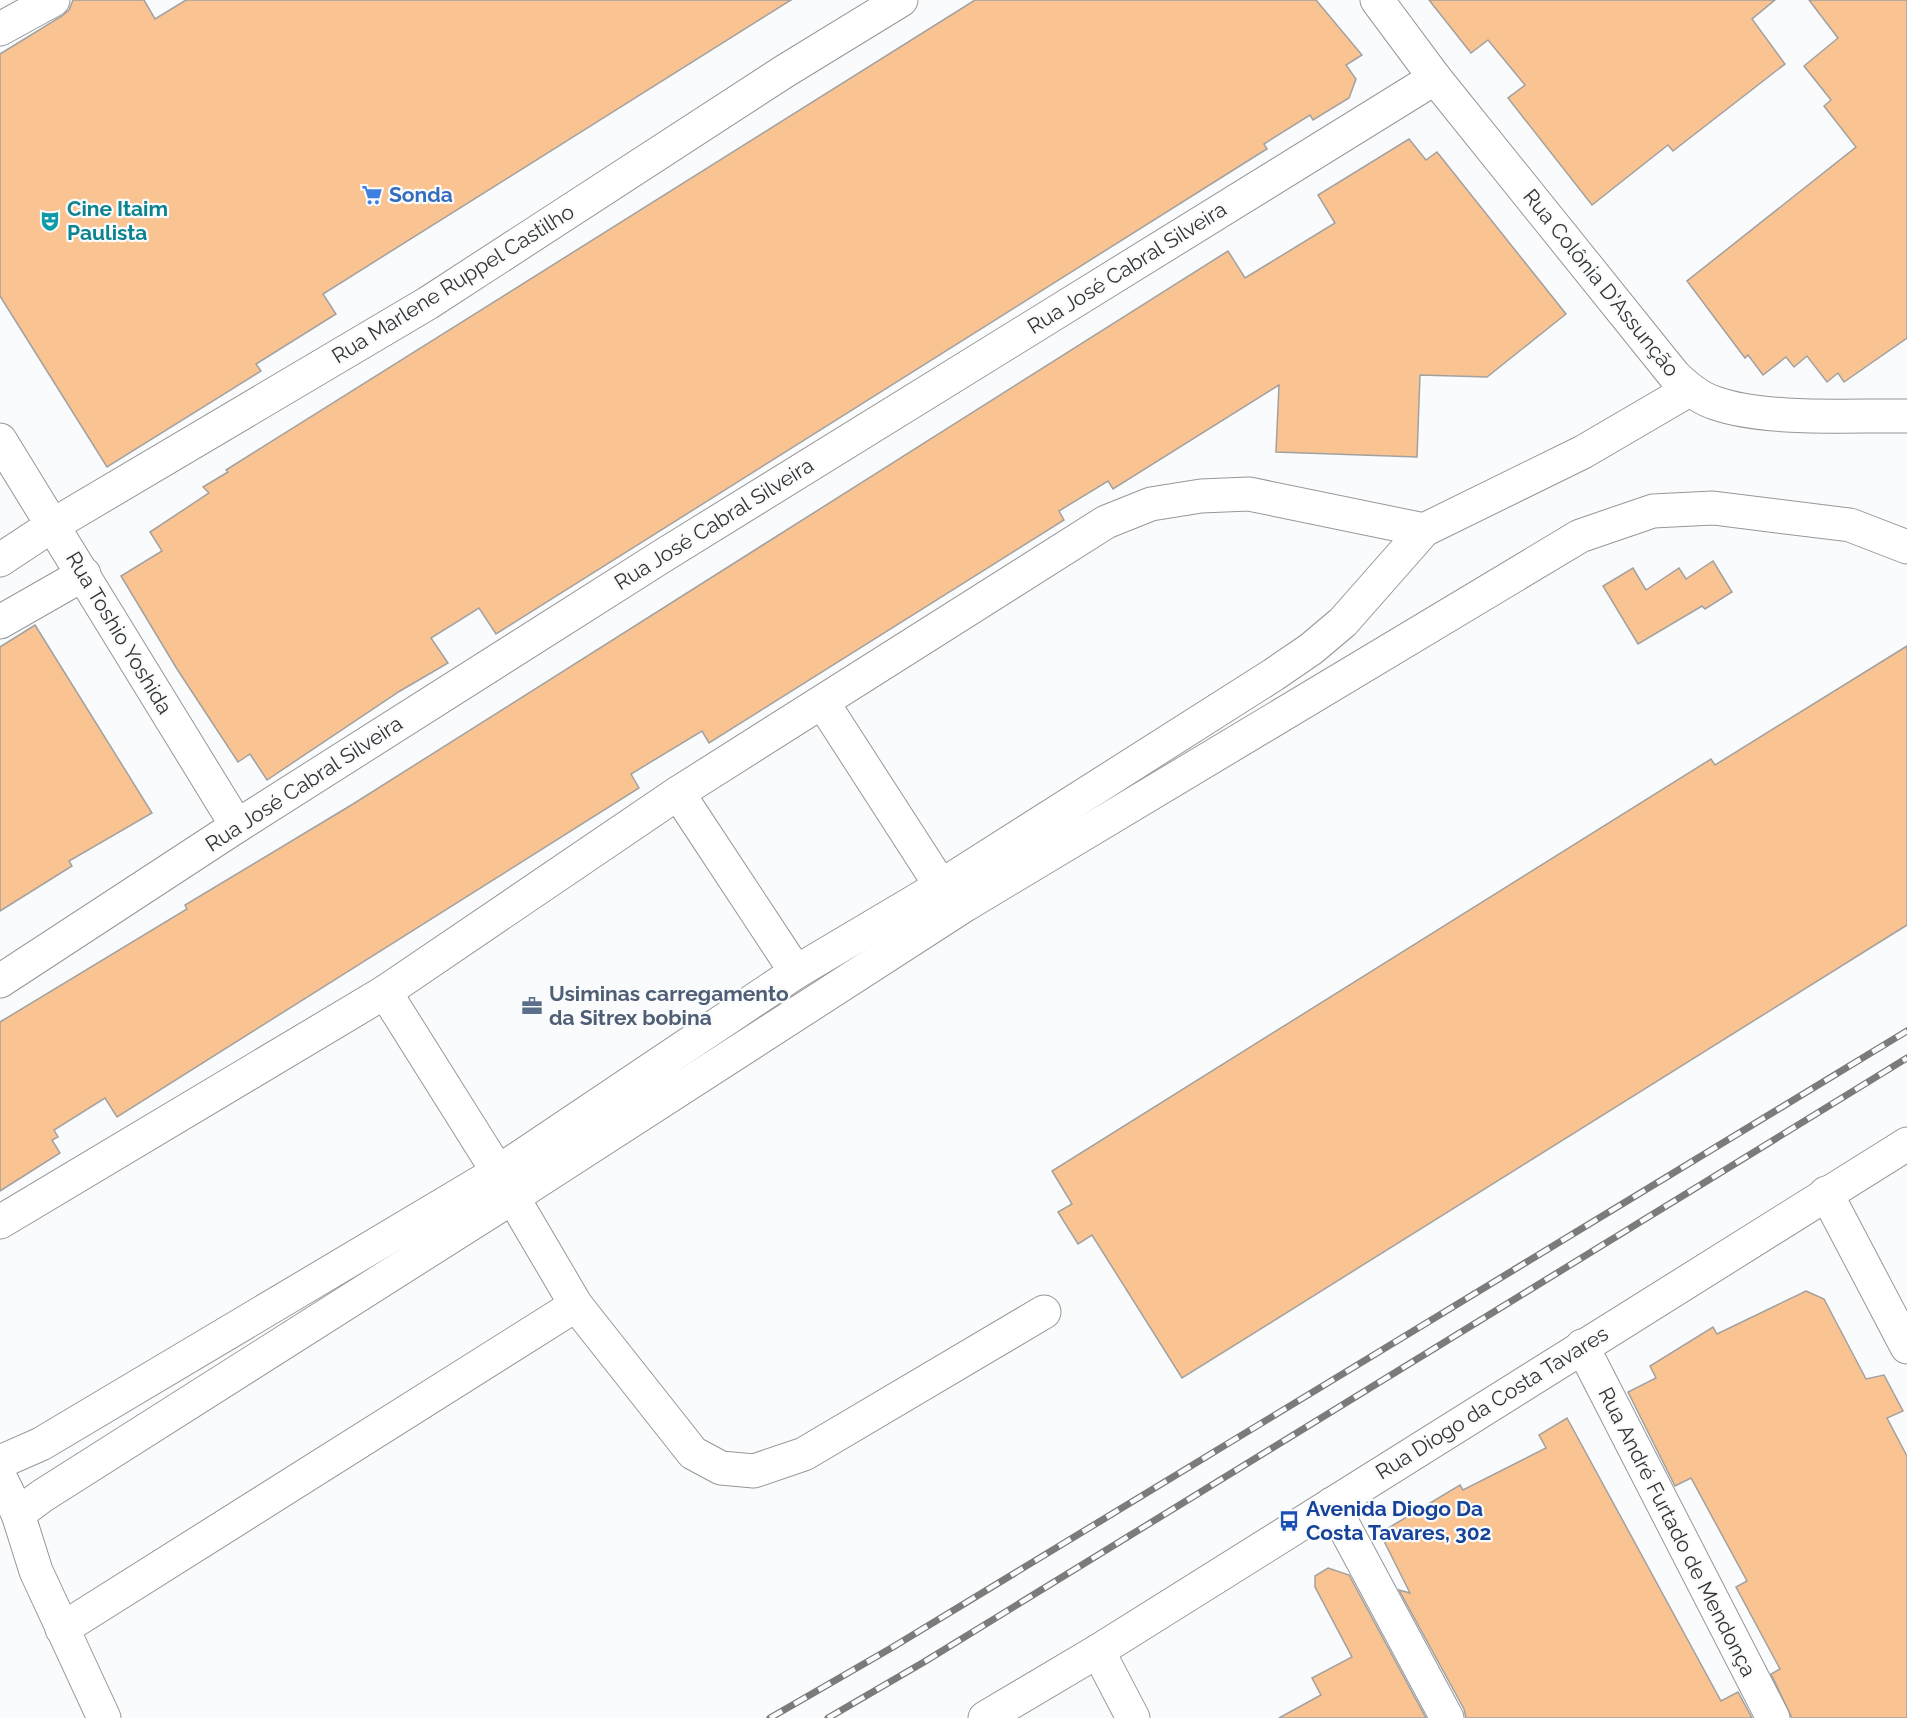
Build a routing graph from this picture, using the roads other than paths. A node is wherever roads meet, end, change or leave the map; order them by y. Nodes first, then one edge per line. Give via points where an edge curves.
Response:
1 (53, 0) edge
2 (901, 0) edge
3 (1377, 0) edge
4 (0, 29) edge
5 (1435, 78) junction
6 (1689, 390) junction
7 (1907, 416) edge
8 (0, 441) edge
9 (53, 525) junction
10 (1424, 530) junction
11 (1907, 547) edge
12 (0, 560) edge
13 (84, 574) junction
14 (0, 622) edge
15 (823, 703) junction
16 (678, 793) junction
17 (237, 826) junction
18 (941, 886) junction
19 (796, 972) junction
20 (0, 981) edge
21 (385, 992) junction
22 (1907, 1144) edge
23 (506, 1184) junction
24 (1826, 1192) junction
25 (0, 1222) edge
26 (576, 1305) junction
27 (1044, 1312) dead end
28 (1582, 1346) junction
29 (1907, 1347) edge
30 (0, 1462) edge
31 (0, 1477) edge
32 (1332, 1504) junction
33 (18, 1514) junction
34 (62, 1629) junction
35 (1098, 1650) junction
36 (104, 1718) edge
37 (985, 1718) edge
38 (1133, 1718) edge
39 (1447, 1718) edge
40 (1773, 1718) edge

1 - 4 street
2 - 9 street, Rua Marlene Ruppel Castilho via 428,303
3 - 5 street, Rua Colônia D'Assunção
5 - 6 street, Rua Colônia D'Assunção
5 - 17 street, Rua José Cabral Silveira via 664,555
6 - 7 street, Rua Colônia D'Assunção via 1713,403 1749,412
6 - 10 street via 1583,452
8 - 9 street, Rua Toshio Yoshida
9 - 12 street, Rua Marlene Ruppel Castilho
9 - 13 street, Rua Toshio Yoshida
10 - 15 street via 1249,494 1151,504 1106,522
10 - 18 street via 1343,622 1311,649
11 - 23 street via 1850,525 1713,508 1653,512 1580,536
13 - 14 street
13 - 17 street, Rua Toshio Yoshida
15 - 16 street
15 - 18 street
16 - 19 street
16 - 21 street
17 - 20 street, Rua José Cabral Silveira
18 - 19 street
19 - 23 street
21 - 23 street
21 - 25 street
22 - 24 street, Rua Diogo da Costa Tavares
23 - 26 street
23 - 30 street via 41,1444
23 - 33 street
24 - 28 street, Rua Diogo da Costa Tavares
24 - 29 street
26 - 27 street via 693,1454 721,1468 754,1471 804,1454
26 - 34 street
28 - 32 street, Rua Diogo da Costa Tavares
28 - 40 street, Rua André Furtado de Mendonça
31 - 33 street
32 - 35 street, Rua Diogo da Costa Tavares
32 - 39 street
33 - 34 street via 36,1571
34 - 36 street
35 - 37 street, Rua Diogo da Costa Tavares
35 - 38 street

